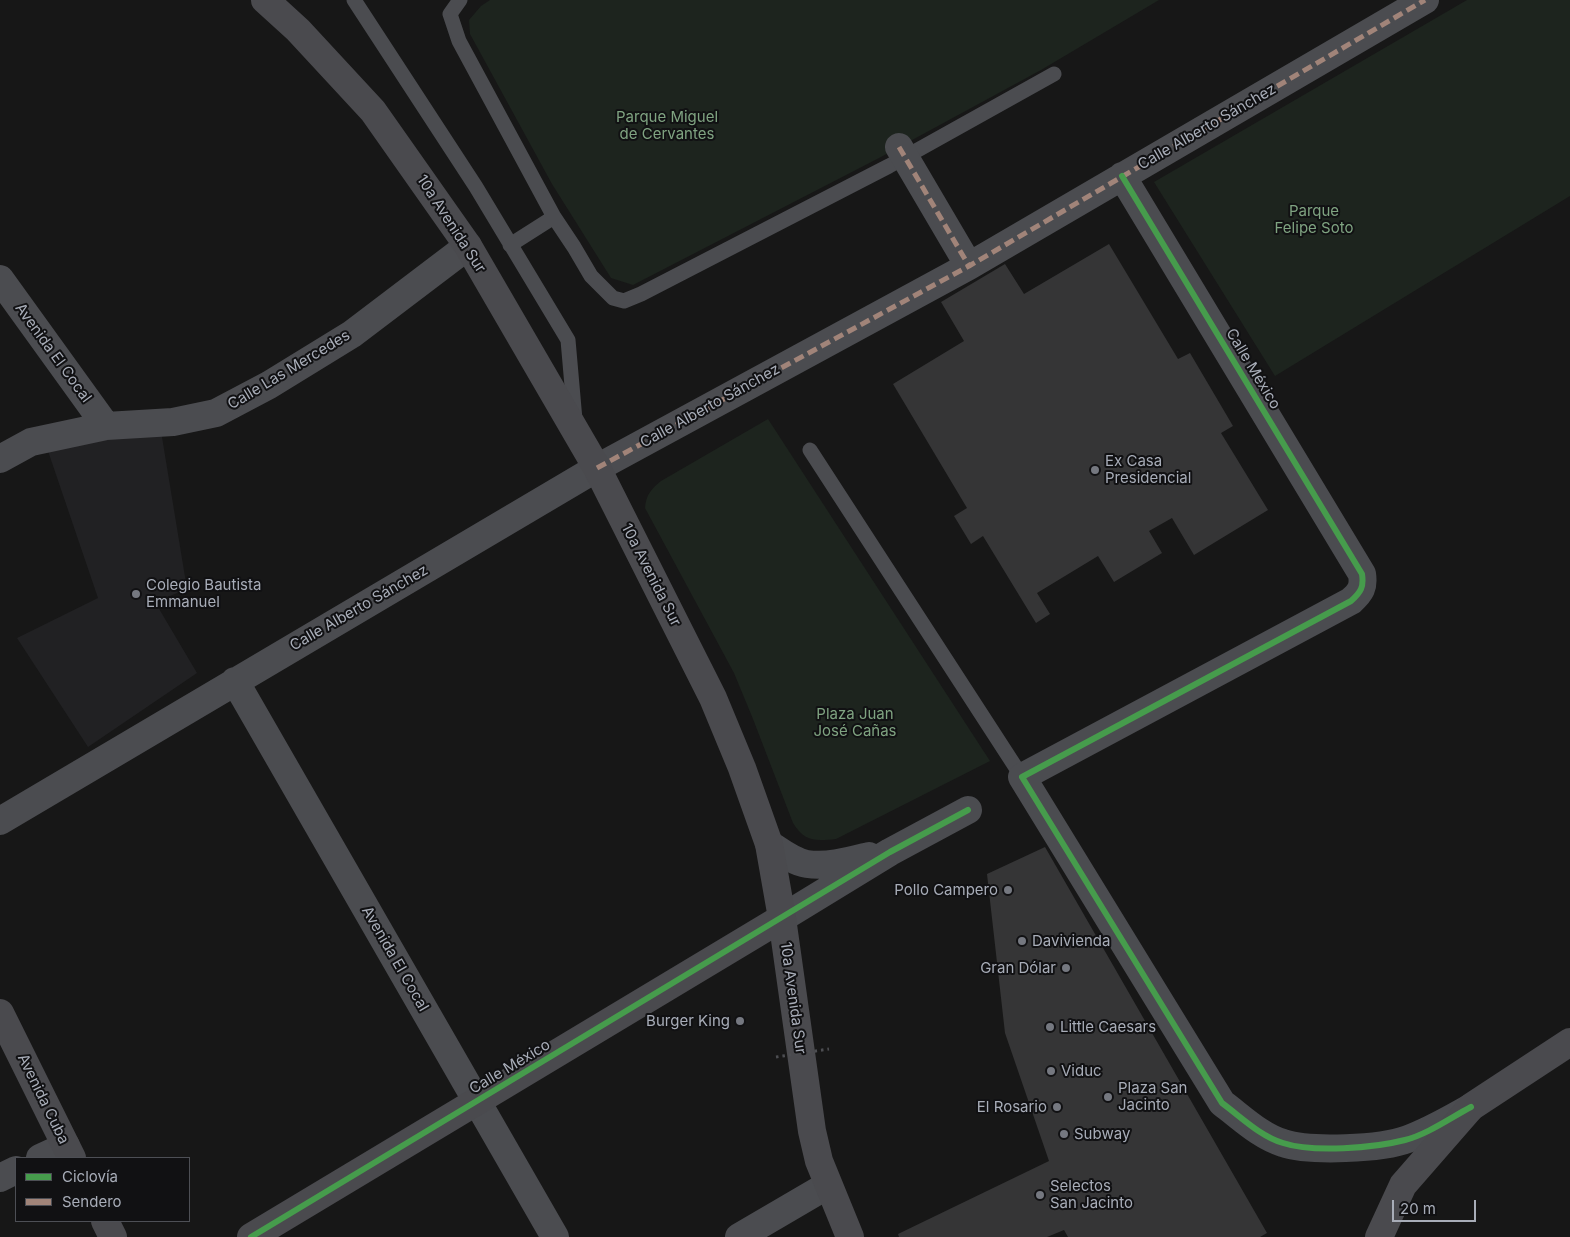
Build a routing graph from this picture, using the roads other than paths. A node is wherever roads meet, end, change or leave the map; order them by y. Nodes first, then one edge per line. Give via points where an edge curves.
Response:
1 (265, 0) edge
2 (354, 0) edge
3 (460, 0) edge
4 (1425, 0) edge
5 (1054, 74) dead end
6 (902, 152) junction
7 (1122, 176) junction
8 (554, 217) junction
9 (510, 245) junction
10 (468, 246) junction
11 (969, 266) junction
12 (0, 279) edge
13 (106, 426) junction
14 (576, 432) junction
15 (810, 450) dead end
16 (0, 459) edge
17 (597, 468) junction
18 (235, 681) junction
19 (1022, 777) junction
20 (968, 810) dead end
21 (0, 821) edge
22 (769, 844) junction
23 (890, 852) junction
24 (782, 918) junction
25 (0, 1013) edge
26 (1570, 1042) edge
27 (477, 1101) junction
28 (1471, 1107) junction
29 (69, 1152) edge
30 (45, 1157) edge
31 (15, 1170) edge
32 (0, 1178) edge
33 (828, 1184) junction
34 (106, 1222) edge
35 (113, 1237) edge
36 (251, 1237) edge
37 (555, 1237) edge
38 (740, 1237) edge
39 (850, 1237) edge
40 (1379, 1237) edge

1 - 10 main road, 10a Avenida Sur via 298,30 373,111
2 - 9 lane
3 - 8 lane via 450,14 459,41
4 - 7 street, Calle Alberto Sánchez
5 - 6 lane
6 - 8 lane via 624,301 613,298 591,276
6 - 11 street
7 - 11 street, Calle Alberto Sánchez
7 - 19 street, Calle México via 1362,574 1364,584 1351,601
8 - 9 lane
9 - 14 lane via 568,340
10 - 13 street, Calle Las Mercedes via 352,334 216,414 173,422
10 - 14 main road, 10a Avenida Sur
11 - 17 street, Calle Alberto Sánchez
12 - 13 street, Avenida El Cocal
13 - 16 street, Calle Las Mercedes via 31,442
14 - 17 main road, 10a Avenida Sur
15 - 19 lane
17 - 18 street, Calle Alberto Sánchez
17 - 22 main road, 10a Avenida Sur via 713,698
18 - 21 street, Calle Alberto Sánchez
18 - 27 street, Avenida El Cocal
19 - 28 street via 1222,1103 1261,1133 1283,1143 1306,1146 1347,1148 1376,1145 1406,1140
20 - 23 street
22 - 23 street via 806,864 833,864
22 - 24 main road, 10a Avenida Sur
23 - 24 street
24 - 27 main road, Calle México
24 - 33 main road, 10a Avenida Sur via 812,1132
25 - 29 main road, Avenida Cuba
26 - 28 main road
27 - 36 main road, Calle México
27 - 37 street, Avenida El Cocal
28 - 40 main road via 1403,1186
29 - 30 street
31 - 32 street
33 - 38 street
33 - 39 main road, 10a Avenida Sur
34 - 35 main road

